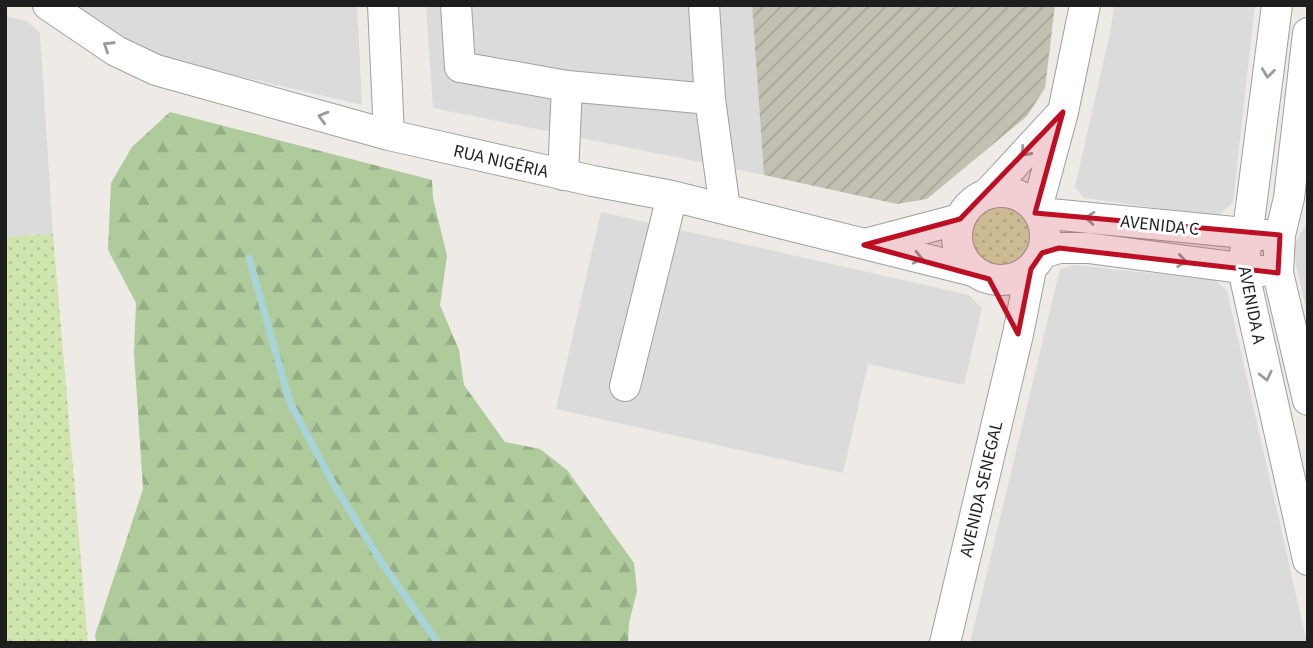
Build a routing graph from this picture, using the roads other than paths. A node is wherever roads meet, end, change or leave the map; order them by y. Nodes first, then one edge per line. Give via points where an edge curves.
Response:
1 (48, 5) edge
2 (383, 5) edge
3 (456, 5) edge
4 (704, 5) edge
5 (1086, 5) edge
6 (1277, 5) edge
7 (1308, 33) edge
8 (566, 86) junction
9 (710, 99) junction
10 (1063, 112) junction
11 (389, 135) junction
12 (563, 175) junction
13 (988, 193) junction
14 (672, 196) junction
15 (1298, 196) edge
16 (725, 209) junction
17 (1038, 211) junction
18 (960, 219) junction
19 (1246, 235) junction
20 (1280, 235) junction
21 (864, 245) junction
22 (1036, 261) junction
23 (1243, 269) junction
24 (1278, 273) junction
25 (981, 275) junction
26 (1018, 334) junction
27 (625, 386) dead end
28 (1308, 400) edge
29 (1308, 560) edge
30 (945, 643) edge

11 -> 1 street, RUA NIGÉRIA via 156,70 116,51
2 - 11 street
3 - 8 street via 460,68
4 - 9 street
5 - 10 street
6 -> 19 street, AVENIDA A
7 - 15 street, AVENIDA A
8 - 9 street
8 - 12 street
9 - 16 street
10 -> 13 street
10 - 17 street
11 - 12 street, RUA NIGÉRIA
12 - 14 street, RUA NIGÉRIA
13 - 17 street via 1006,191 1023,196
13 - 18 street via 971,202
14 - 16 street, RUA NIGÉRIA
14 - 27 street
15 - 20 street, AVENIDA A
16 - 21 street, RUA NIGÉRIA
19 -> 17 street, AVENIDA C
17 - 22 street via 1046,238
18 - 21 street
18 - 25 street via 956,237 961,256
19 - 20 street, AVENIDA C
19 - 23 street, AVENIDA A
20 - 24 street, AVENIDA A
21 -> 25 street, RUA NIGÉRIA
22 -> 23 street, AVENIDA C via 1059,248 1088,248
22 - 25 street, RUA NIGÉRIA via 1018,277 1003,280
22 - 26 street, AVENIDA SENEGAL
23 - 24 street, AVENIDA C
23 -> 29 street, AVENIDA A
24 - 28 street, AVENIDA A
25 - 26 street
26 - 30 street, AVENIDA SENEGAL

